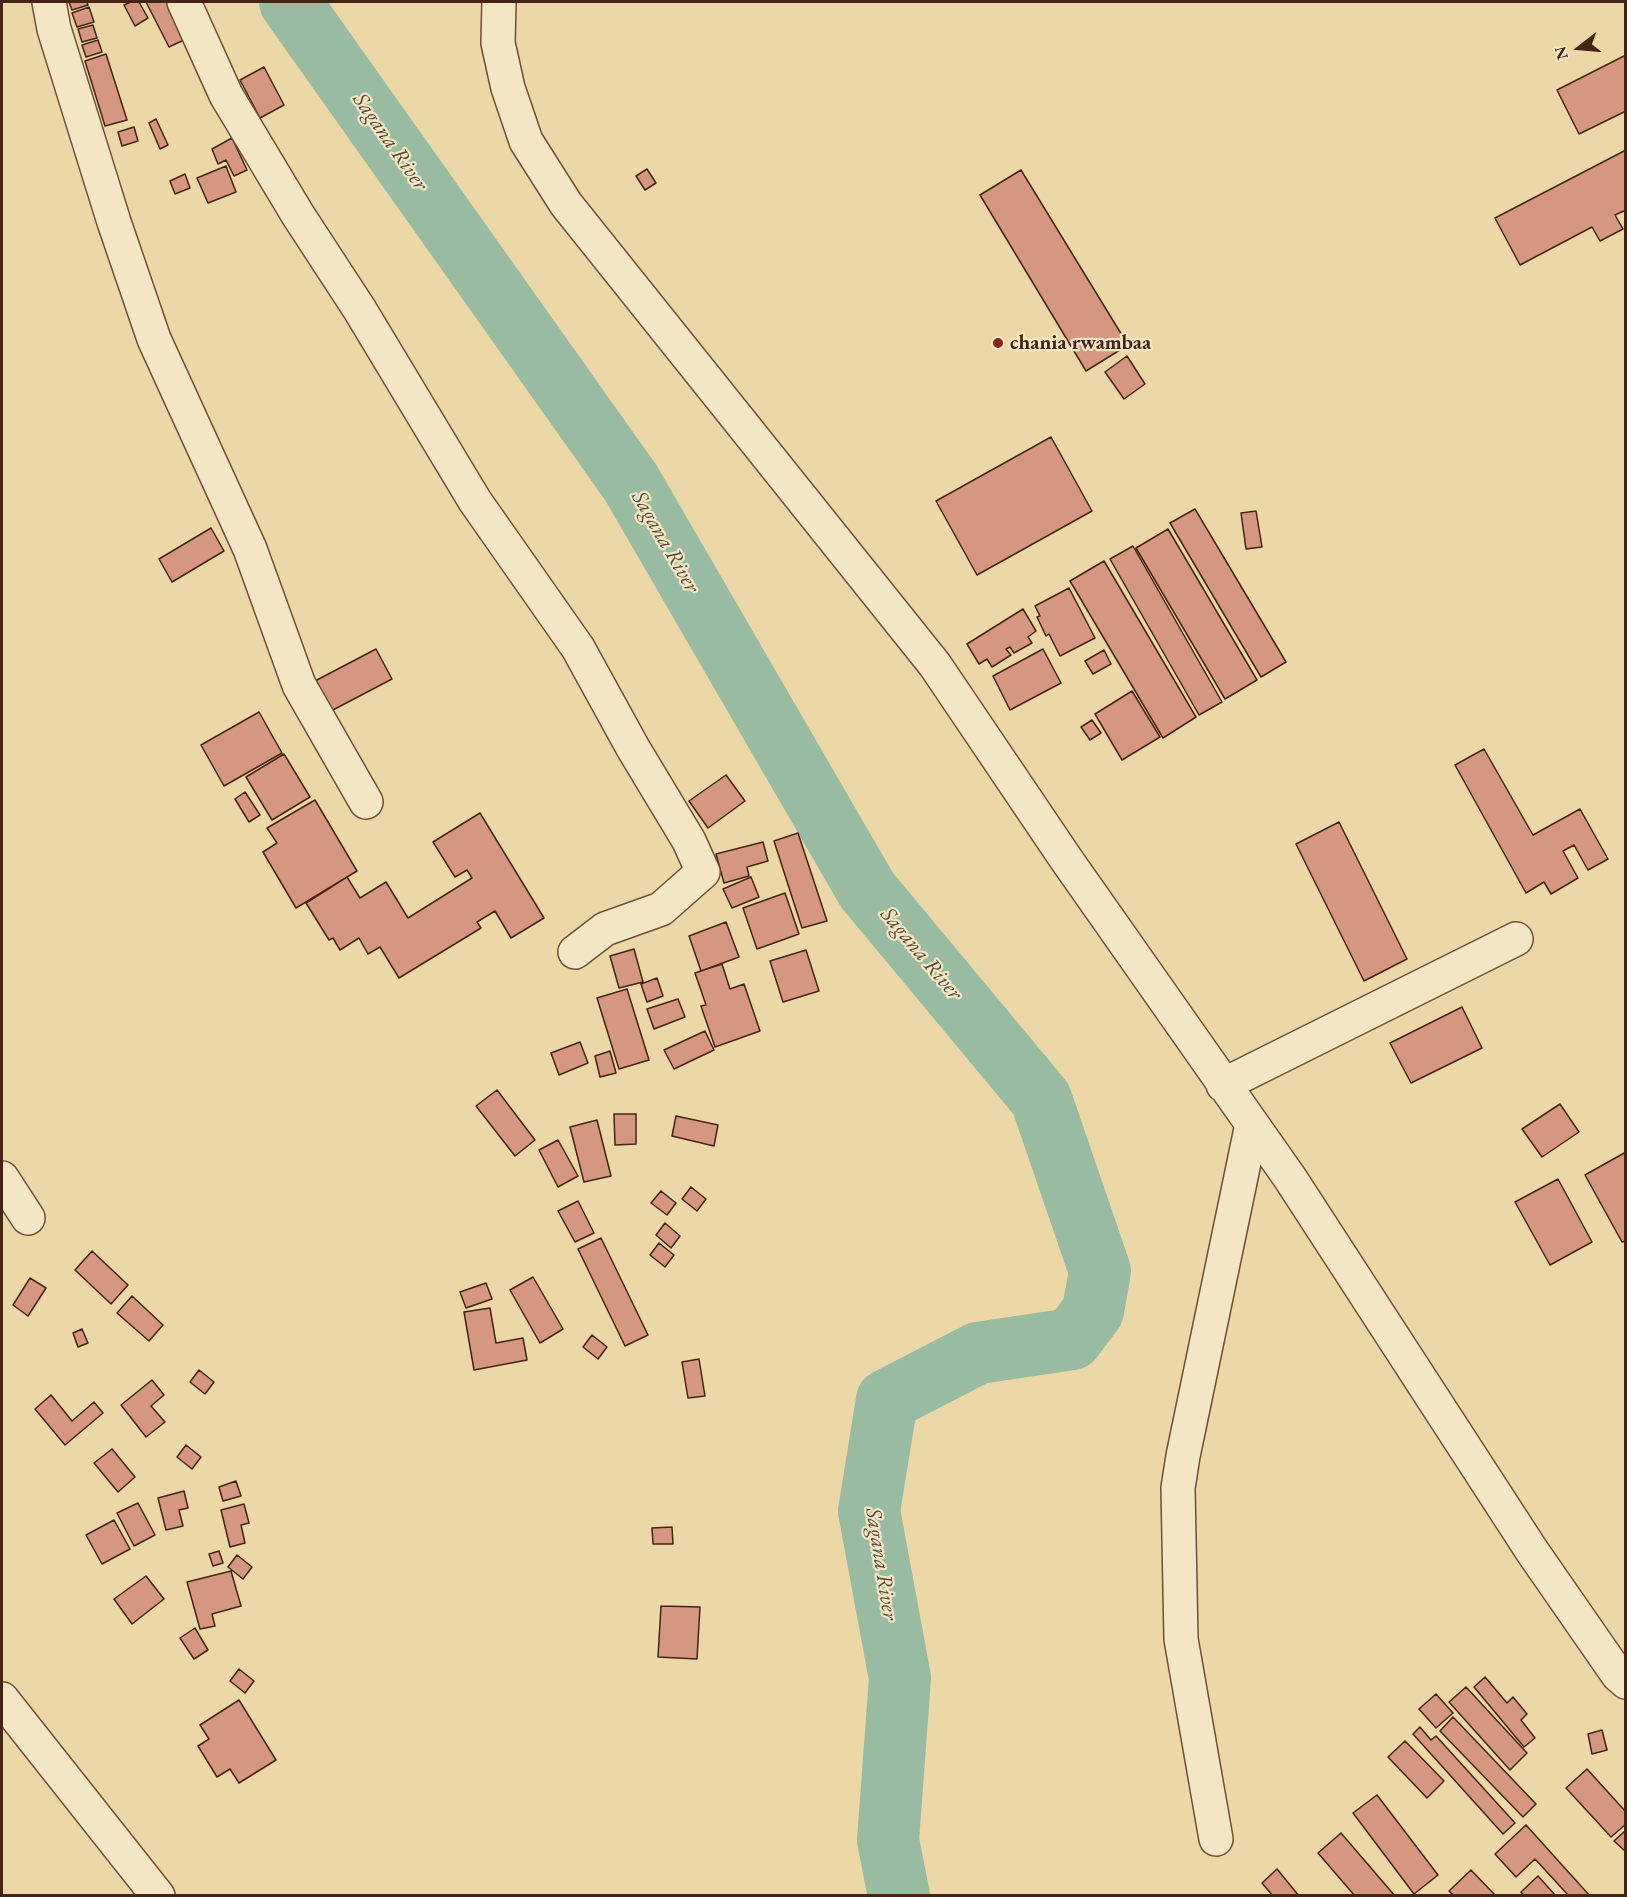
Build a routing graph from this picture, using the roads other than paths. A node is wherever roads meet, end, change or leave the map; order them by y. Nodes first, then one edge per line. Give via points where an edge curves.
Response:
1 (49, 2) edge
2 (184, 2) edge
3 (499, 2) edge
4 (366, 802) dead end
5 (1516, 939) dead end
6 (575, 952) dead end
7 (1223, 1084) junction
8 (1252, 1124) junction
9 (2, 1178) edge
10 (28, 1218) dead end
11 (1626, 1682) edge
12 (2, 1699) edge
13 (1216, 1839) dead end
14 (158, 1896) edge

1 - 4 street via 114,222 154,339 250,549 299,685
2 - 6 street via 226,95 475,501 578,648 703,872 661,909 605,929
3 - 7 street via 498,43 508,88 526,141 566,204 935,665
5 - 7 street
7 - 8 street
8 - 11 street via 1532,1551
8 - 13 street via 1178,1488 1181,1639
9 - 10 street
12 - 14 street

